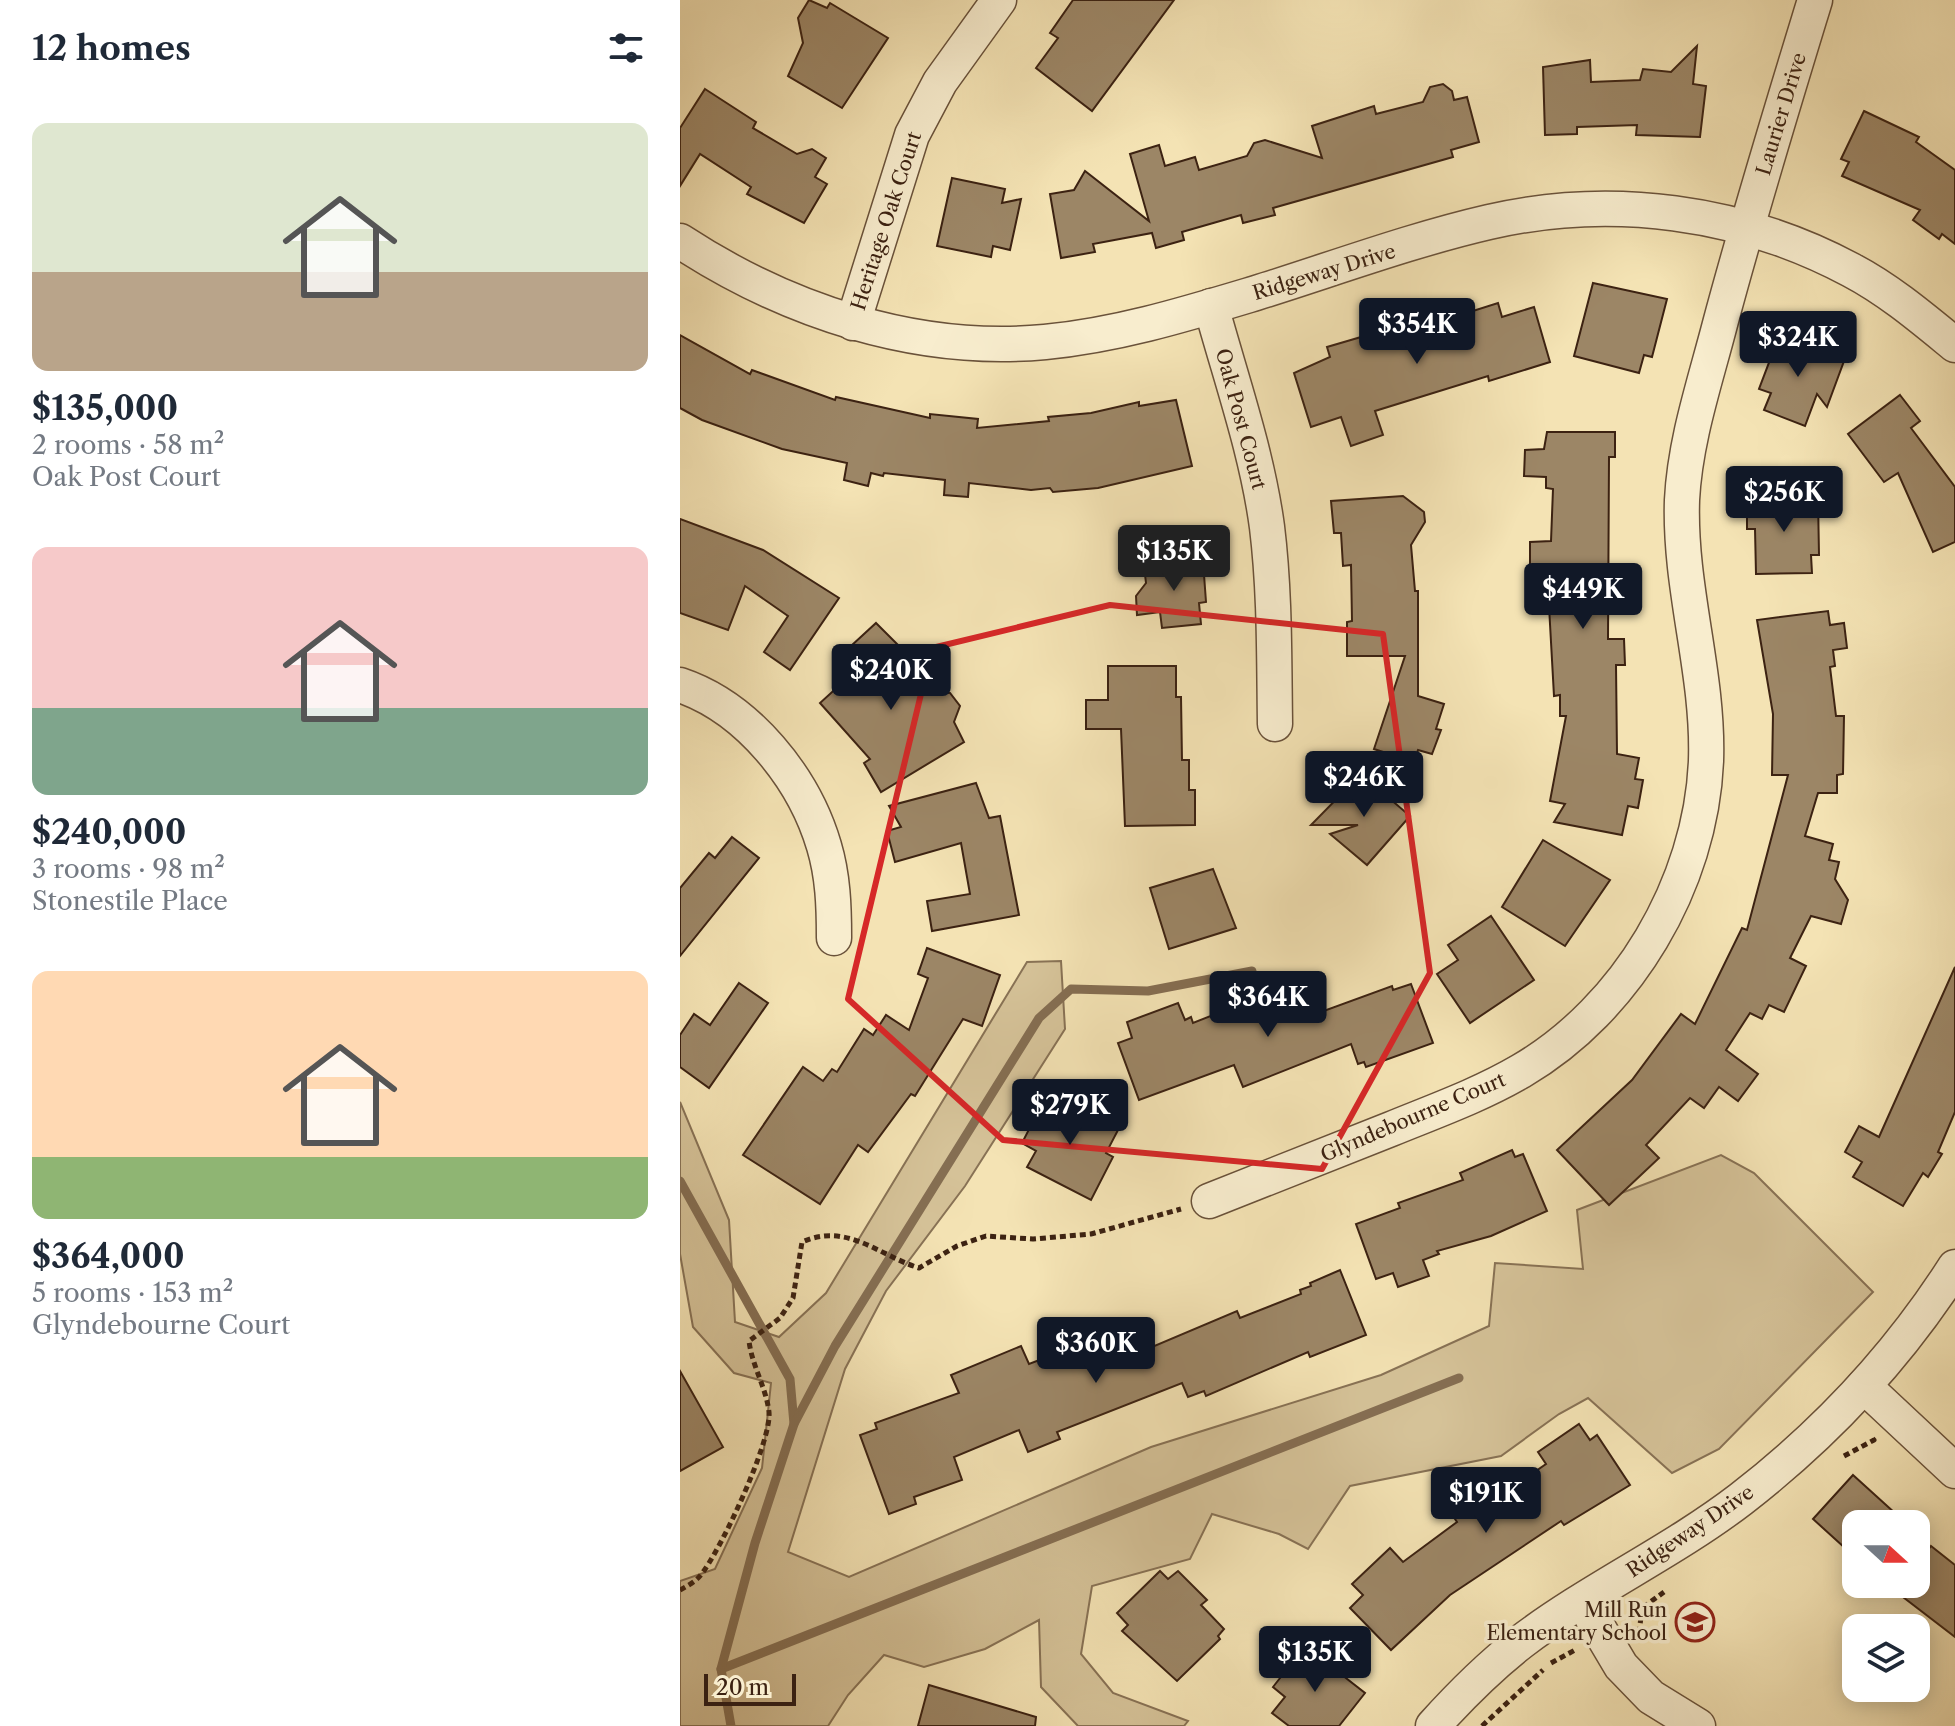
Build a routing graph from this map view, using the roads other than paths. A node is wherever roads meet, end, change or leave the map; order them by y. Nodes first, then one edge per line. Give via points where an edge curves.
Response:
1 (999, 0) edge
2 (1815, 0) edge
3 (1746, 227) junction
4 (680, 241) edge
5 (1211, 306) junction
6 (853, 323) junction
7 (1955, 345) edge
8 (680, 685) edge
9 (1275, 724) dead end
10 (834, 938) dead end
11 (1209, 1201) road end
12 (1955, 1267) edge
13 (1864, 1386) junction
14 (1955, 1471) edge
15 (1583, 1602) junction
16 (1433, 1726) edge
17 (1698, 1726) edge

1 - 6 street, Heritage Oak Court via 940,82 912,135
2 - 3 street, Laurier Drive
3 - 5 street, Ridgeway Drive via 1655,211 1551,211 1489,222
3 - 7 street, Ridgeway Drive via 1852,271 1905,304
3 - 11 street, Glyndebourne Court via 1691,432 1682,498 1683,573 1704,701 1706,763 1688,860 1668,909 1611,996 1573,1034 1523,1070 1474,1096
4 - 6 street, Ridgeway Drive via 779,297
5 - 6 street, Ridgeway Drive via 1109,333 1043,342 919,337
5 - 9 street, Oak Post Court via 1267,525
8 - 10 street via 724,708 787,770 824,845 833,889
12 - 13 street, Ridgeway Drive
13 - 14 street
13 - 15 street, Ridgeway Drive via 1740,1499
15 - 16 street, Ridgeway Drive via 1521,1642
15 - 17 street via 1621,1666 1651,1697

